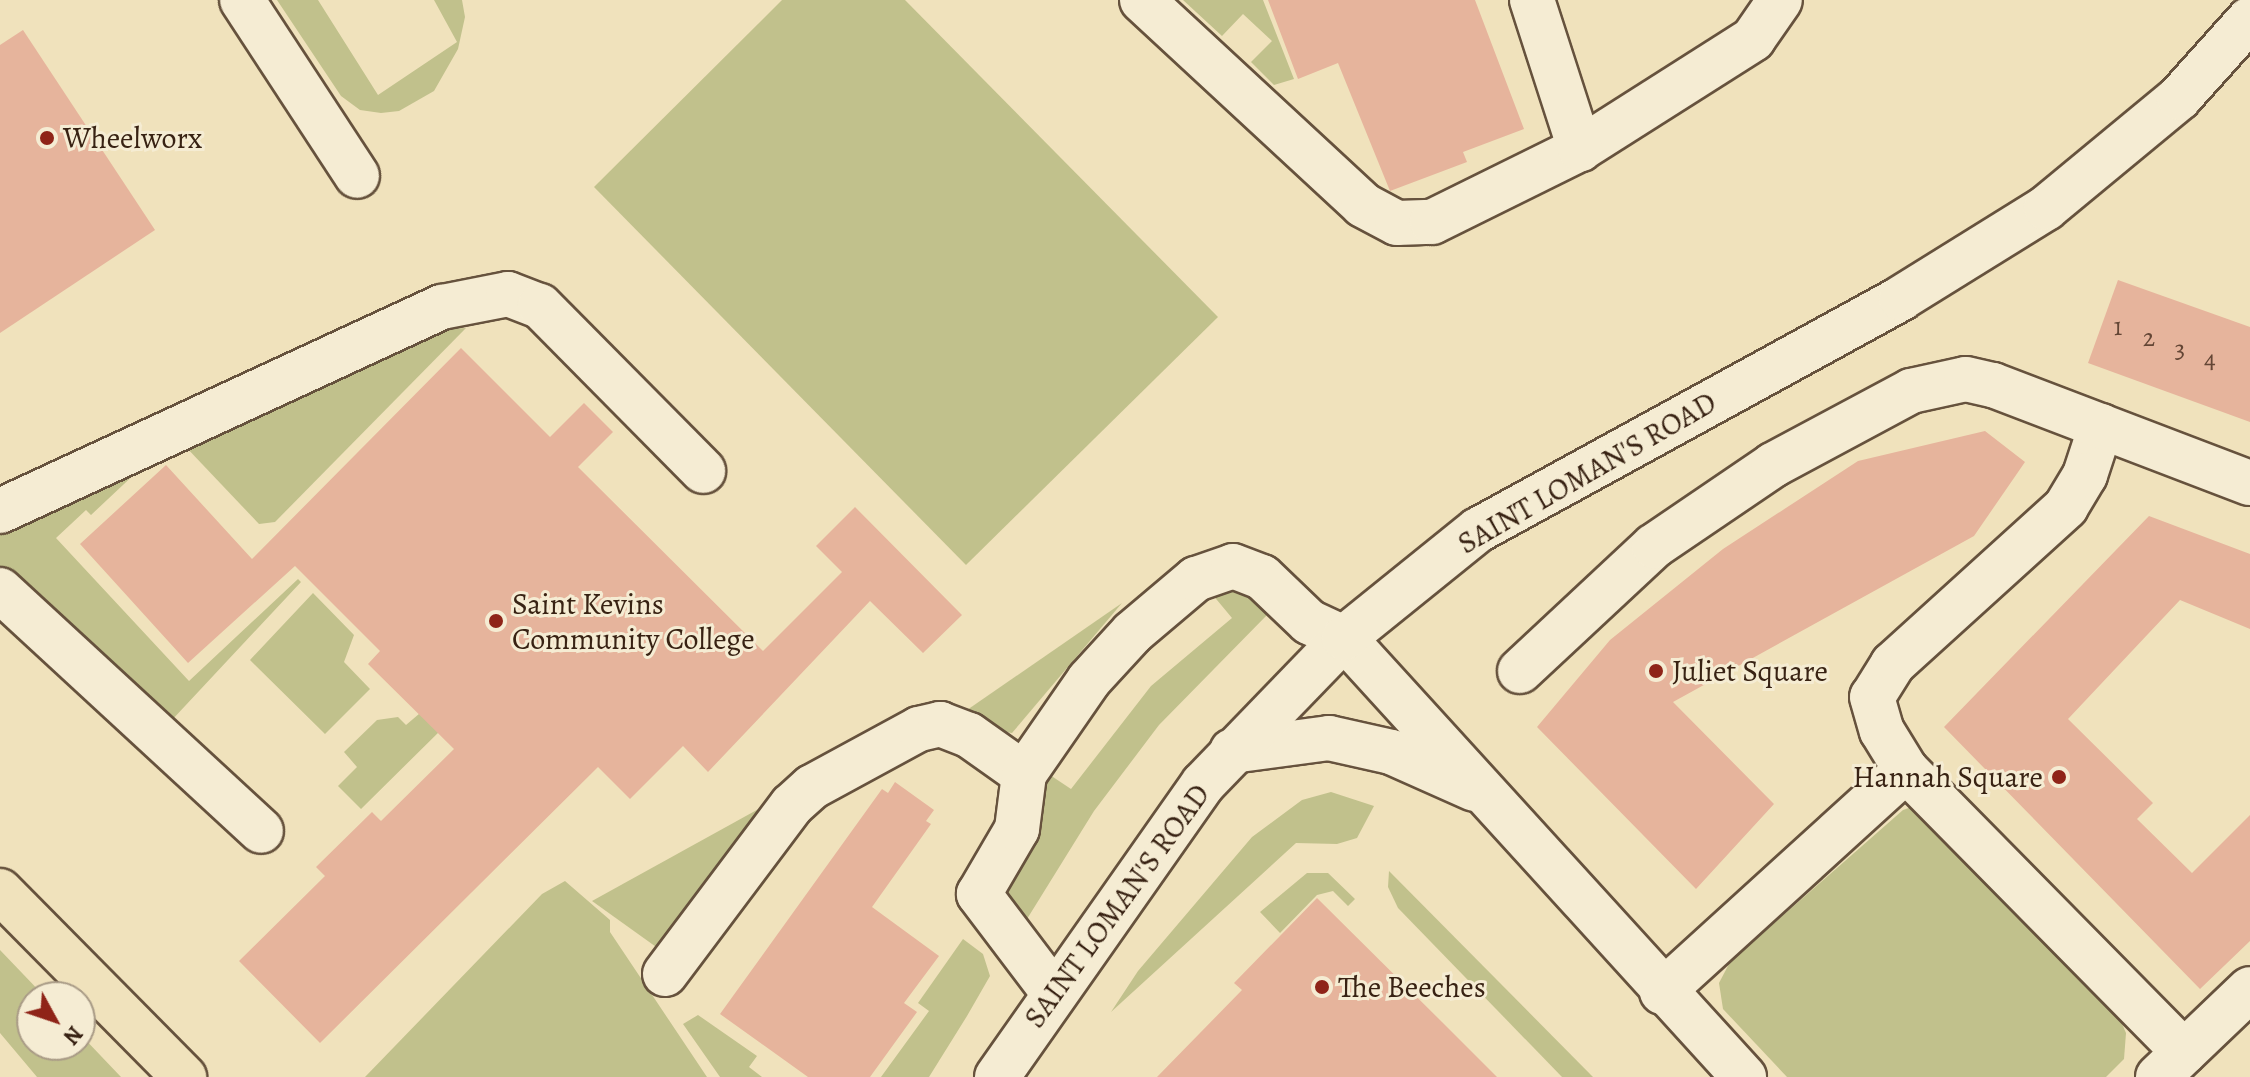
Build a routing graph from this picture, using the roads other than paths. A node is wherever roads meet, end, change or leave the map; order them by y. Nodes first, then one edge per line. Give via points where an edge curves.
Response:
1 (242, 0) edge
2 (1142, 0) edge
3 (1532, 0) edge
4 (1780, 0) edge
5 (2250, 19) edge
6 (1580, 149) junction
7 (357, 176) dead end
8 (2101, 426) junction
9 (703, 471) dead end
10 (2250, 483) edge
11 (0, 511) edge
12 (0, 590) edge
13 (1344, 638) junction
14 (1520, 671) dead end
15 (1232, 751) junction
16 (1906, 770) junction
17 (1024, 774) junction
18 (1488, 795) junction
19 (261, 831) dead end
20 (0, 891) edge
21 (665, 974) dead end
22 (2250, 989) edge
23 (1053, 992) junction
24 (1662, 992) junction
25 (2171, 1064) edge
26 (184, 1077) edge
27 (997, 1077) edge
28 (1744, 1077) edge

1 - 7 street
2 - 6 street via 1363,205 1397,223 1432,222
3 - 6 street
4 - 6 street via 1753,39
5 - 13 street, SAINT LOMAN'S ROAD via 2179,98 2046,208 1901,298 1478,530
8 - 10 street
8 - 14 street via 1966,379 1911,391 1773,465 1654,546
8 - 16 street via 2085,475 2066,507 1893,664 1872,697 1882,731
9 - 11 street via 540,306 508,294 442,307
12 - 19 street
13 - 15 street, SAINT LOMAN'S ROAD
13 - 17 street via 1309,622 1250,569 1217,568 1175,595 1110,656
13 - 18 street
15 - 18 street via 1329,738 1391,752
15 - 23 street, SAINT LOMAN'S ROAD via 1161,837
16 - 24 street
16 - 25 street
17 - 21 street via 969,735 940,724 919,729 812,787 792,805
17 - 23 street via 1017,829 979,894
18 - 24 street
20 - 26 main road
22 - 25 street
23 - 27 street, SAINT LOMAN'S ROAD
24 - 28 street

